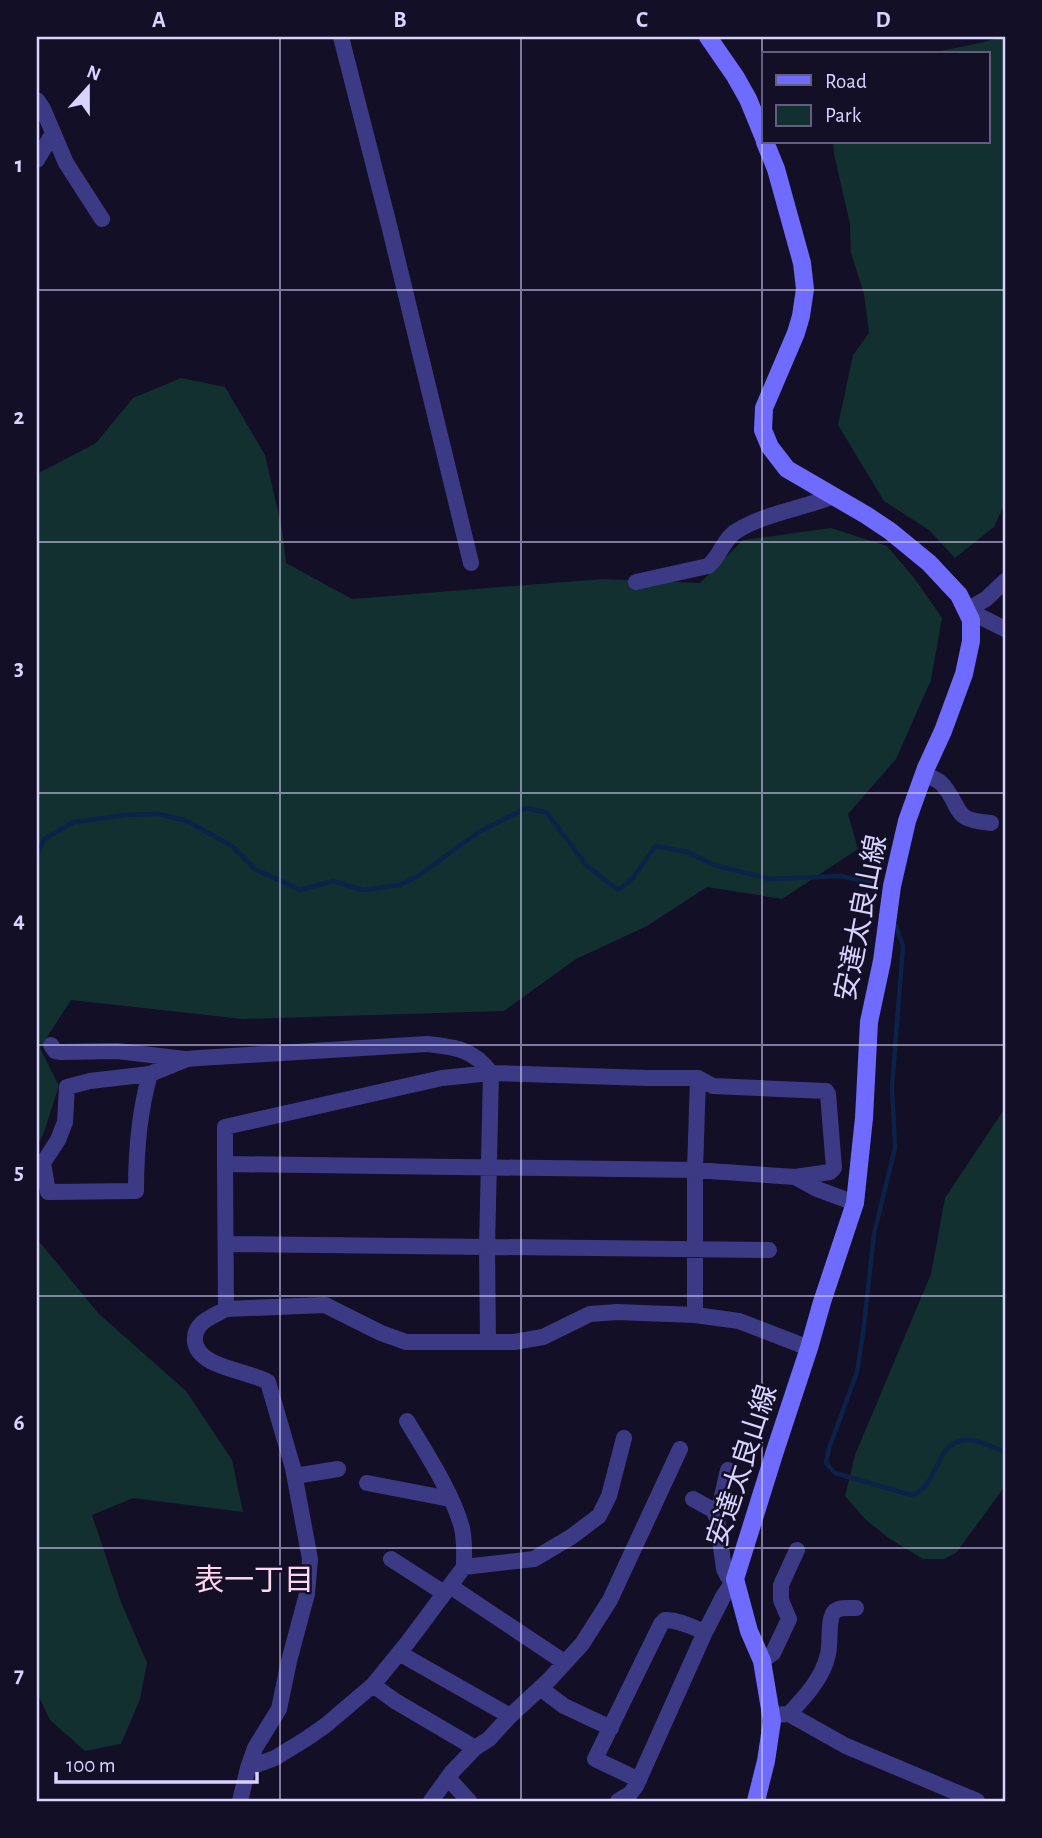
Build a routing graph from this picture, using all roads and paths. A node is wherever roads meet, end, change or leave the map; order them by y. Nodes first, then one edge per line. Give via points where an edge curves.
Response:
1 (341, 37) edge
2 (708, 37) edge
3 (37, 100) edge
4 (53, 133) junction
5 (762, 135) edge
6 (766, 144) edge
7 (37, 160) edge
8 (102, 219) dead end
9 (834, 496) junction
10 (471, 563) dead end
11 (1005, 581) edge
12 (636, 582) dead end
13 (967, 610) junction
14 (1005, 613) edge
15 (985, 619) junction
16 (1005, 629) edge
17 (923, 775) junction
18 (991, 823) dead end
19 (51, 1045) dead end
20 (187, 1059) junction
21 (491, 1073) junction
22 (150, 1074) junction
23 (698, 1078) junction
24 (40, 1164) edge
25 (225, 1164) junction
26 (489, 1168) junction
27 (695, 1170) junction
28 (795, 1177) junction
29 (855, 1203) junction
30 (226, 1244) junction
31 (487, 1247) junction
32 (695, 1249) junction
33 (769, 1250) dead end
34 (226, 1309) junction
35 (695, 1315) junction
36 (488, 1342) junction
37 (809, 1348) junction
38 (407, 1421) dead end
39 (624, 1438) dead end
40 (680, 1449) dead end
41 (338, 1469) dead end
42 (728, 1470) dead end
43 (295, 1476) junction
44 (367, 1483) dead end
45 (450, 1499) junction
46 (693, 1499) dead end
47 (717, 1518) junction
48 (797, 1550) dead end
49 (391, 1559) dead end
50 (464, 1567) junction
51 (735, 1579) junction
52 (447, 1589) junction
53 (856, 1608) dead end
54 (705, 1632) junction
55 (399, 1653) junction
56 (762, 1661) junction
57 (564, 1662) junction
58 (373, 1685) junction
59 (540, 1688) junction
60 (780, 1715) junction
61 (510, 1716) junction
62 (611, 1728) junction
63 (475, 1748) junction
64 (248, 1768) junction
65 (448, 1778) junction
66 (639, 1780) junction
67 (240, 1801) edge
68 (431, 1801) edge
69 (469, 1801) edge
70 (618, 1801) edge
71 (756, 1801) edge
72 (976, 1801) edge

1 - 10 street
2 - 5 main road via 748,99
3 - 4 street
4 - 7 street
4 - 8 street via 66,163
6 - 9 main road via 806,289 796,333 764,408 763,430 787,468
9 - 12 street via 763,518 733,534 708,566
9 - 13 main road via 890,531 929,564
11 - 13 street
13 - 15 street
13 - 17 main road, 安達太良山線 via 971,641 964,674
14 - 15 street
15 - 16 street
17 - 18 street via 943,784 958,812
17 - 29 main road, 安達太良山線 via 897,861 869,1022
19 - 20 street via 61,1052 117,1051
20 - 21 street via 427,1044 470,1053
20 - 22 street
21 - 23 street
21 - 25 street via 442,1078 225,1127
21 - 26 street
22 - 24 street via 67,1087 65,1122
22 - 24 street via 138,1141 136,1191 48,1192
23 - 27 street
23 - 28 street via 713,1086 826,1091 834,1168
25 - 26 street
25 - 30 street
26 - 27 street
26 - 31 street
27 - 28 street
27 - 32 street
28 - 29 street
29 - 37 main road, 安達太良山線
30 - 31 street
30 - 34 street
31 - 32 street
31 - 36 street
32 - 33 street
32 - 35 street
34 - 36 street via 325,1305 406,1342
34 - 43 street via 196,1329 199,1352 216,1364 268,1382
35 - 36 street via 590,1314 543,1337
35 - 37 street via 739,1321
37 - 51 main road, 安達太良山線
38 - 45 street
39 - 50 street via 599,1517 534,1559
40 - 57 street via 610,1600 582,1644
41 - 43 street
42 - 47 street
43 - 64 street via 310,1559 307,1594 279,1709
44 - 45 street
45 - 50 street via 462,1529
46 - 47 street via 713,1510
47 - 51 street via 724,1569
48 - 56 street via 798,1566 781,1585 789,1619 774,1653
49 - 52 street
50 - 52 street
51 - 54 street
51 - 56 main road, 安達太良山線
52 - 55 street
52 - 57 street
53 - 60 street via 833,1613 821,1674 805,1697
54 - 62 street via 679,1621 661,1624
54 - 66 street
55 - 58 street
55 - 61 street
56 - 60 main road, 安達太良山線
57 - 59 street
58 - 63 street
58 - 64 street via 306,1740
59 - 61 street
59 - 62 street via 564,1706
60 - 71 main road, 安達太良山線 via 772,1721
60 - 72 street
61 - 63 street
62 - 66 street via 595,1759
63 - 65 street
64 - 67 street
65 - 68 street
65 - 69 street
66 - 70 street via 630,1794

